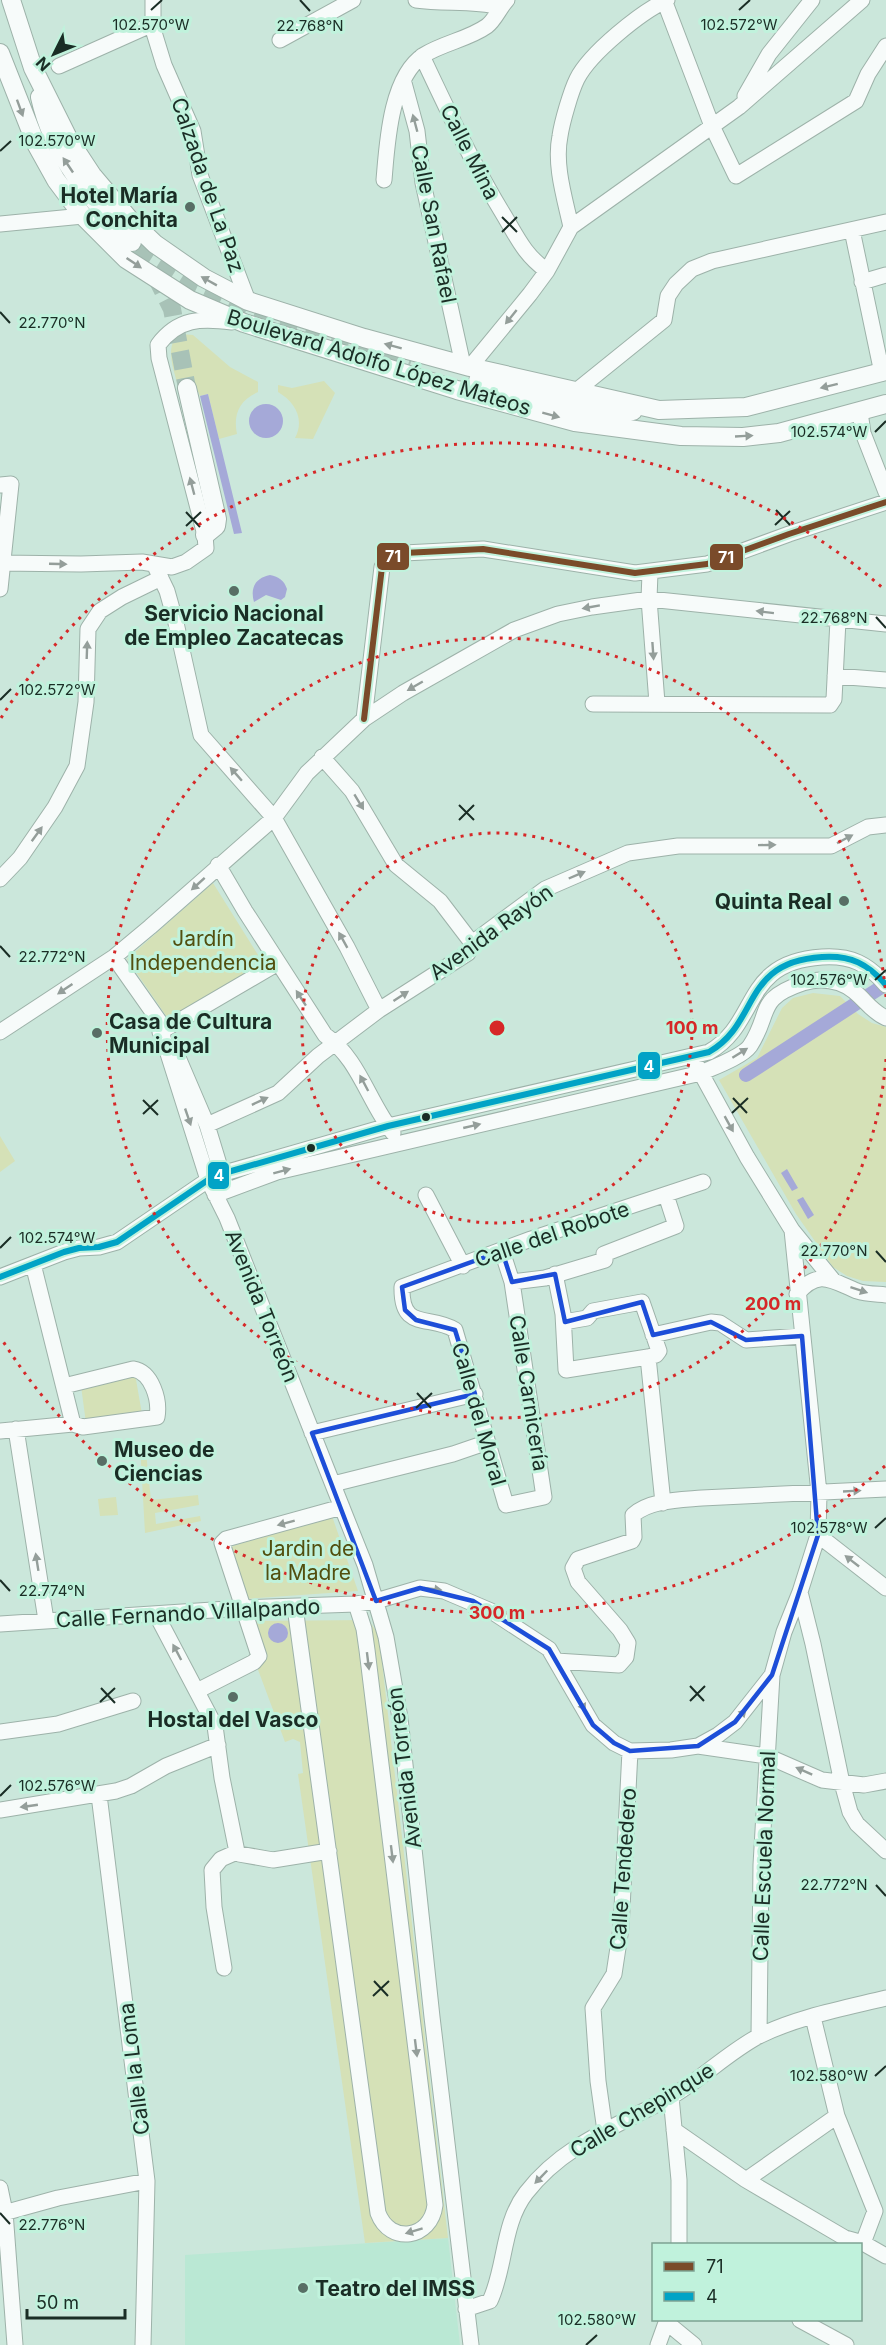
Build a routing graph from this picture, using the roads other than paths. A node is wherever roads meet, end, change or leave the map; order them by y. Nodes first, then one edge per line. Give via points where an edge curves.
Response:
1 (11, 0) edge
2 (153, 0) edge
3 (353, 0) edge
4 (416, 0) edge
5 (665, 0) edge
6 (812, 0) edge
7 (862, 0) edge
8 (503, 4) edge
9 (153, 24) junction
10 (280, 40) dead end
11 (886, 46) edge
12 (0, 53) edge
13 (423, 56) junction
14 (59, 66) dead end
15 (33, 68) junction
16 (404, 83) junction
17 (739, 107) junction
18 (712, 126) junction
19 (384, 180) dead end
20 (83, 216) junction
21 (886, 222) edge
22 (0, 224) edge
23 (571, 227) junction
24 (852, 230) junction
25 (132, 243) tunnel mouth
26 (547, 271) junction
27 (886, 275) edge
28 (862, 282) junction
29 (248, 301) junction
30 (244, 323) junction
31 (411, 362) tunnel mouth
32 (467, 366) junction
33 (884, 372) edge
34 (187, 388) tunnel mouth
35 (576, 391) junction
36 (886, 405) edge
37 (659, 410) junction
38 (861, 411) junction
39 (0, 485) edge
40 (886, 492) edge
41 (886, 502) edge
42 (205, 535) junction
43 (1, 563) edge
44 (154, 564) junction
45 (650, 573) junction
46 (161, 579) junction
47 (0, 589) edge
48 (649, 599) junction
49 (838, 620) junction
50 (886, 624) edge
51 (835, 676) junction
52 (886, 680) edge
53 (593, 704) dead end
54 (657, 704) junction
55 (364, 718) junction
56 (322, 757) junction
57 (274, 818) junction
58 (886, 825) edge
59 (218, 865) junction
60 (0, 879) edge
61 (472, 942) junction
62 (114, 957) junction
63 (278, 963) junction
64 (886, 985) edge
65 (380, 1010) junction
66 (886, 1018) edge
67 (161, 1028) junction
68 (0, 1032) edge
69 (337, 1043) junction
70 (690, 1056) junction
71 (701, 1072) junction
72 (207, 1125) junction
73 (388, 1126) junction
74 (401, 1142) junction
75 (215, 1177) junction
76 (702, 1182) dead end
77 (221, 1193) junction
78 (426, 1195) dead end
79 (666, 1195) junction
80 (792, 1230) junction
81 (502, 1251) junction
82 (33, 1264) junction
83 (463, 1266) junction
84 (555, 1274) junction
85 (0, 1277) edge
86 (832, 1279) junction
87 (512, 1282) junction
88 (402, 1287) joint
89 (798, 1294) junction
90 (886, 1295) edge
91 (564, 1322) junction
92 (653, 1335) junction
93 (802, 1336) junction
94 (648, 1357) junction
95 (64, 1386) junction
96 (475, 1394) junction
97 (73, 1424) junction
98 (16, 1429) junction
99 (0, 1431) edge
100 (312, 1433) junction
101 (488, 1442) junction
102 (333, 1484) junction
103 (886, 1489) edge
104 (819, 1493) junction
105 (663, 1503) junction
106 (506, 1505) joint
107 (342, 1507) junction
108 (818, 1535) junction
109 (886, 1588) edge
110 (800, 1592) junction
111 (376, 1600) junction
112 (356, 1604) junction
113 (295, 1607) junction
114 (243, 1608) junction
115 (156, 1614) junction
116 (46, 1620) junction
117 (0, 1624) edge
118 (556, 1661) junction
119 (772, 1676) junction
120 (197, 1691) junction
121 (133, 1701) dead end
122 (0, 1732) edge
123 (218, 1745) junction
124 (698, 1746) junction
125 (630, 1751) junction
126 (766, 1756) junction
127 (886, 1781) edge
128 (842, 1783) junction
129 (99, 1795) junction
130 (0, 1810) edge
131 (329, 1851) junction
132 (886, 1851) edge
133 (237, 1852) junction
134 (224, 1968) dead end
135 (886, 1998) edge
136 (813, 2017) junction
137 (759, 2036) junction
138 (671, 2097) junction
139 (837, 2116) junction
140 (674, 2130) junction
141 (605, 2131) junction
142 (746, 2180) junction
143 (147, 2181) junction
144 (0, 2188) edge
145 (3, 2213) edge
146 (679, 2243) edge
147 (863, 2243) junction
148 (886, 2256) edge
149 (466, 2309) junction
150 (667, 2321) edge
151 (804, 2321) edge
152 (15, 2345) edge
153 (143, 2345) edge
154 (471, 2345) edge
155 (658, 2345) edge
156 (694, 2345) edge
157 (846, 2345) edge

1 - 15 main road, Boulevard Adolfo López Mateos
2 - 9 street, Calzada de La Paz
3 - 10 street
4 - 8 street via 484,0
5 - 18 street
5 - 23 street via 599,50 578,78 559,137 560,170
6 - 17 street via 769,54
7 - 17 street
8 - 13 street via 489,25
9 - 14 street
9 - 29 street, Calzada de La Paz via 164,65 193,131 200,175
11 - 18 street via 856,101 736,176
12 -> 20 main road, Boulevard Adolfo López Mateos via 36,144
13 - 16 street
13 - 26 street, Calle Mina via 473,162 530,259
25 -> 15 main road via 85,190 59,151 45,123
29 -> 15 main road, Boulevard Adolfo López Mateos via 204,278 155,244 130,220 69,140
16 - 19 street via 390,119
32 -> 16 street, Calle San Rafael via 423,183 417,131
17 - 18 street
18 - 23 street
20 - 22 street
20 -> 30 main road, Boulevard Adolfo López Mateos via 126,258 190,300
21 - 24 street
23 - 26 street
24 - 28 street
24 - 35 street via 712,261 692,269 668,296 664,320
26 -> 32 street
27 - 28 street
28 - 33 street
32 -> 29 main road, Boulevard Adolfo López Mateos
30 -> 38 main road, Boulevard Adolfo López Mateos via 457,390 575,422 681,436 742,437 779,433
42 -> 30 street via 158,345 168,332 195,321
31 - 37 main road via 570,406 603,411
32 - 35 main road, Boulevard Adolfo López Mateos
33 -> 37 main road, Boulevard Adolfo López Mateos via 746,407
34 - 42 main road via 217,519 216,526
35 - 37 main road, Boulevard Adolfo López Mateos
36 - 38 main road, Boulevard Adolfo López Mateos
38 - 40 street via 863,432
39 - 43 street via 11,484
41 - 45 street via 707,564
42 - 44 street via 206,548 186,562 172,567
43 -> 44 street
43 - 47 street
44 - 46 street
45 - 48 street
45 - 55 street via 483,549 390,557 382,567
57 -> 46 street via 201,735 176,623
60 -> 46 street via 20,858 55,807 77,766 86,702 88,629 100,611
49 -> 48 street
48 -> 54 street
48 -> 55 street via 558,614 514,630
49 - 50 street
49 - 51 street
51 - 52 street
51 - 54 street via 830,705
53 - 54 street
55 - 56 street
56 - 57 street
56 -> 61 street via 352,791 396,865 440,902
57 - 59 street
65 -> 57 street
61 -> 58 street, Avenida Rayón via 545,889 628,853 678,846 831,846 868,827
59 -> 62 street
59 - 63 street
65 -> 61 street, Avenida Rayón via 468,952
62 - 67 street
62 -> 68 street
63 - 67 street
69 -> 63 street via 325,1035
64 - 70 street via 874,972 852,959 838,956 798,960 769,976 718,1047
65 - 69 street, Avenida Rayón
71 -> 66 street via 750,1047 774,996 812,981 825,980 856,991 873,1011
67 - 72 street
67 -> 75 street
72 -> 69 street, Avenida Rayón via 278,1092
73 -> 69 street
70 - 71 street
70 - 73 street
74 -> 71 street
71 -> 80 street
72 - 75 street
73 - 74 street
73 - 75 street
77 -> 74 street via 277,1172
75 - 77 street, Avenida Torreón
75 - 82 street via 117,1242 79,1248
76 - 79 street, Calle del Robote
77 - 100 street, Avenida Torreón via 227,1218
78 - 83 street
79 - 81 street, Calle del Robote
79 - 84 street via 676,1226 604,1254 605,1260
80 - 86 street
80 - 89 street
81 - 83 street, Calle del Robote
81 - 87 street, Calle Carnicería
82 - 85 street
82 - 95 street
83 - 88 street, Calle del Robote
84 - 87 street
84 - 91 street
86 - 89 street via 816,1279
86 -> 90 street via 858,1292
87 - 106 street, Calle Carnicería via 544,1497
88 - 96 street, Calle del Moral via 405,1310 416,1320 442,1323 455,1330
89 - 93 street
91 - 92 street via 586,1318 593,1311 642,1302
91 - 94 street via 566,1370
92 - 93 street via 711,1322 720,1323 746,1340
92 - 94 street via 659,1351
93 - 104 street
94 - 105 street
95 - 97 street
95 - 97 street via 140,1370 151,1380 159,1410 157,1417 83,1427
96 - 100 street
96 - 101 street, Calle del Moral
97 - 98 street
98 - 99 street
116 -> 98 street
100 - 102 street, Avenida Torreón
101 - 102 street
101 - 106 street, Calle del Moral
102 - 107 street, Avenida Torreón
104 -> 103 street
104 - 105 street
104 - 108 street
105 - 118 street via 641,1507 633,1515 632,1541 578,1559 573,1568 578,1582 628,1643 626,1657 619,1665
107 - 111 street, Avenida Torreón
107 -> 114 street via 225,1539 223,1548
109 -> 108 street
108 - 110 street
110 - 119 street
110 - 128 street
111 - 112 street, Calle Fernando Villalpando
111 -> 118 street, Calle Fernando Villalpando via 420,1588 444,1591 473,1601 523,1630 549,1649
111 - 149 street, Avenida Torreón via 400,1718
112 - 113 street, Calle Fernando Villalpando
112 -> 131 street via 365,1640 435,2205 430,2222 410,2234 389,2228 378,2213
113 - 114 street, Calle Fernando Villalpando
113 - 131 street
114 - 115 street, Calle Fernando Villalpando
114 - 120 street via 259,1656
115 - 116 street, Calle Fernando Villalpando
120 -> 115 street
116 - 117 street, Calle Fernando Villalpando
118 -> 125 street, Calle Fernando Villalpando via 593,1725
124 -> 119 street via 735,1722
119 - 126 street, Calle Escuela Normal
120 - 123 street via 215,1726
121 - 122 street via 57,1724
123 - 129 street via 166,1766 131,1786
123 - 133 street
124 - 125 street
124 - 126 street
125 - 141 street, Calle Tendedero via 621,1928 614,1974 593,2008
128 -> 126 street via 822,1780
126 - 137 street, Calle Escuela Normal
127 - 128 street
128 - 132 street via 857,1824
129 -> 130 street
129 - 143 street, Calle la Loma
131 - 133 street via 273,1860
133 - 134 street via 221,1859 212,1870
135 - 136 street, Calle Chepinque
136 - 137 street, Calle Chepinque
136 - 139 street
137 - 138 street, Calle Chepinque
138 - 140 street
138 - 141 street, Calle Chepinque
139 - 142 street
139 - 147 street via 875,2211
140 - 142 street
140 - 146 street
141 -> 149 street, Calle Chepinque via 580,2143 525,2194 513,2217 490,2301
142 - 147 street via 845,2238
143 - 145 street
143 - 153 street, Calle la Loma
144 - 145 street
145 - 152 street
147 - 148 street
149 - 154 street, Avenida Torreón
150 - 155 street
150 - 156 street
151 - 157 street

